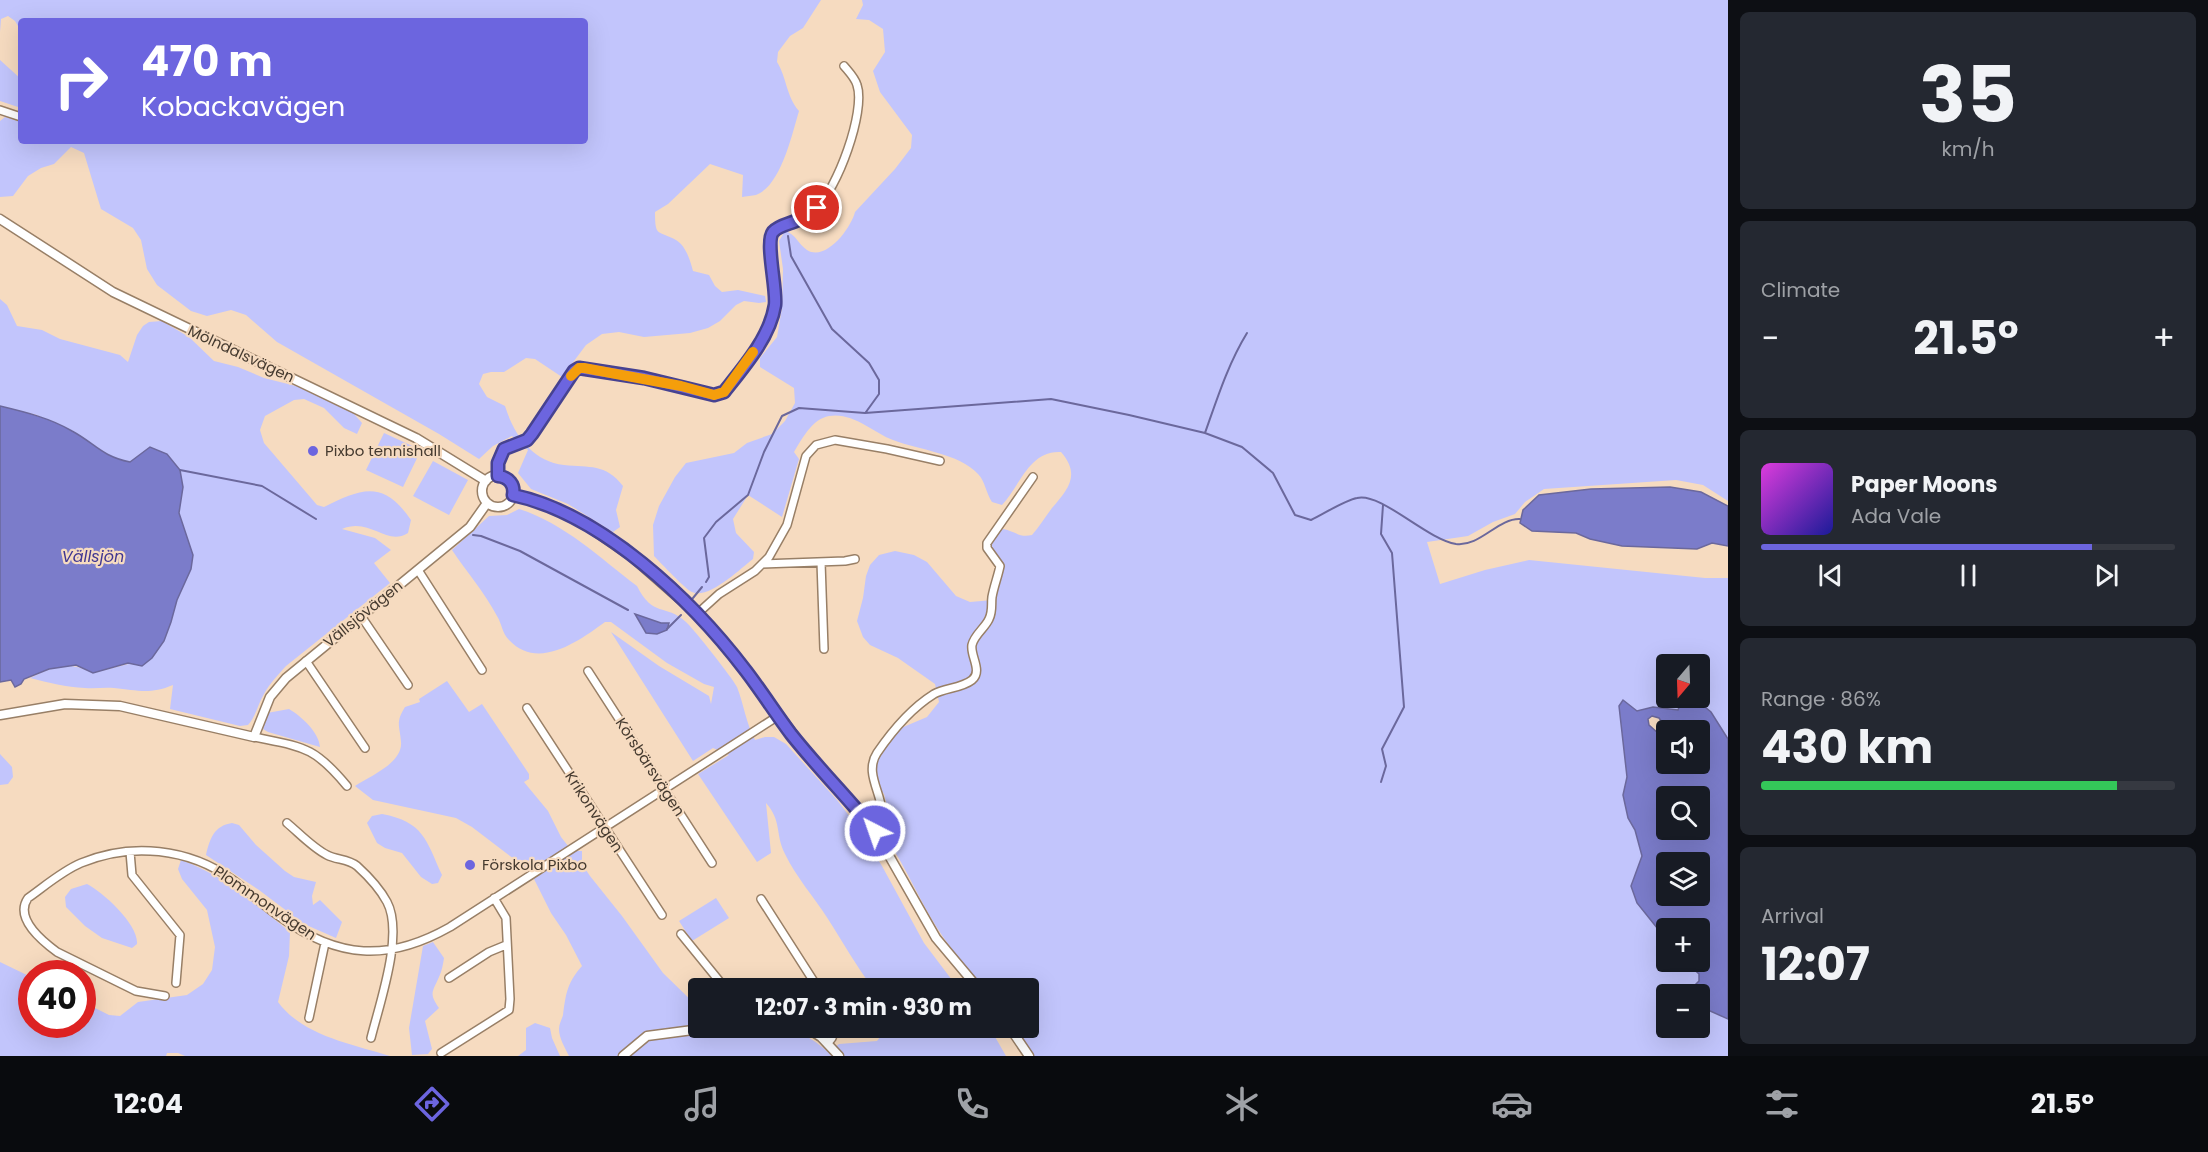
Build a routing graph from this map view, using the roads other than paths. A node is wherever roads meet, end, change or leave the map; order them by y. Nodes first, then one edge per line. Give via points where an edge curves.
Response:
1 (844, 66) dead end
2 (0, 110) edge
3 (18, 116) edge
4 (0, 219) edge
5 (940, 461) dead end
6 (498, 476) junction
7 (1033, 477) dead end
8 (486, 481) junction
9 (513, 495) junction
10 (488, 503) junction
11 (855, 559) dead end
12 (821, 562) junction
13 (762, 564) junction
14 (418, 570) junction
15 (698, 614) junction
16 (361, 616) junction
17 (824, 649) dead end
18 (306, 661) junction
19 (483, 670) dead end
20 (588, 670) dead end
21 (408, 685) dead end
22 (527, 708) dead end
23 (0, 716) edge
24 (778, 716) junction
25 (254, 737) junction
26 (365, 748) dead end
27 (346, 786) dead end
28 (664, 790) junction
29 (287, 823) dead end
30 (605, 828) junction
31 (875, 831) junction
32 (130, 852) junction
33 (712, 863) dead end
34 (494, 898) junction
35 (761, 899) dead end
36 (662, 915) dead end
37 (681, 934) dead end
38 (325, 943) junction
39 (506, 945) junction
40 (392, 950) junction
41 (449, 978) dead end
42 (716, 978) edge
43 (810, 978) edge
44 (970, 978) edge
45 (176, 983) dead end
46 (165, 996) dead end
47 (309, 1018) dead end
48 (688, 1031) edge
49 (372, 1038) dead end
50 (822, 1038) edge
51 (832, 1038) edge
52 (1017, 1038) edge
53 (828, 1042) junction
54 (441, 1053) dead end
55 (623, 1056) edge
56 (839, 1056) edge
57 (1029, 1056) edge

1 - 6 street via 854,78 858,93 849,147 836,179 817,208 771,235 775,288 772,316 763,336 724,392 714,395 579,368 527,440 504,449
2 - 3 street
4 - 8 street, Mölndalsvägen via 113,292 406,433
5 - 13 street via 835,440 816,445 802,465 780,541
6 - 8 street
6 - 9 street via 510,482
7 - 31 street via 987,543 1000,566 991,615 972,644 975,676 934,694 916,708 890,733 875,756 872,773 882,812
8 - 10 street via 483,494
9 - 10 street via 502,506
9 - 15 street via 551,506 580,521 632,556
10 - 14 street, Vällsjövägen via 470,527
11 - 12 street
12 - 13 street
12 - 17 street
13 - 15 street
14 - 16 street, Vällsjövägen
14 - 19 street
15 - 24 street
16 - 18 street, Vällsjövägen
16 - 21 street
18 - 25 street, Vällsjövägen via 270,697
18 - 26 street
20 - 28 street, Körsbärsvägen
22 - 30 street, Krikonvägen
23 - 25 street via 65,704 103,705 133,708
24 - 28 street, Plommonvägen
24 - 31 street
25 - 27 street via 312,752
28 - 30 street, Plommonvägen
28 - 33 street, Körsbärsvägen
29 - 40 street via 327,855 357,866 379,889 393,923
30 - 34 street, Plommonvägen
30 - 36 street, Krikonvägen
31 - 44 street via 936,938
32 - 38 street, Plommonvägen via 164,851 209,865 279,917
32 - 45 street via 132,875 180,935
32 - 46 street, Plommonvägen via 79,864 28,898 23,911 31,927 57,952 136,991
34 - 39 street via 506,918
34 - 40 street, Plommonvägen via 428,939
35 - 43 street
37 - 42 street
38 - 40 street, Plommonvägen via 354,950
38 - 47 street
39 - 41 street via 489,951
39 - 54 street via 509,1010
40 - 49 street
48 - 55 street via 647,1036
50 - 53 street
51 - 53 street
52 - 57 street
53 - 56 street

